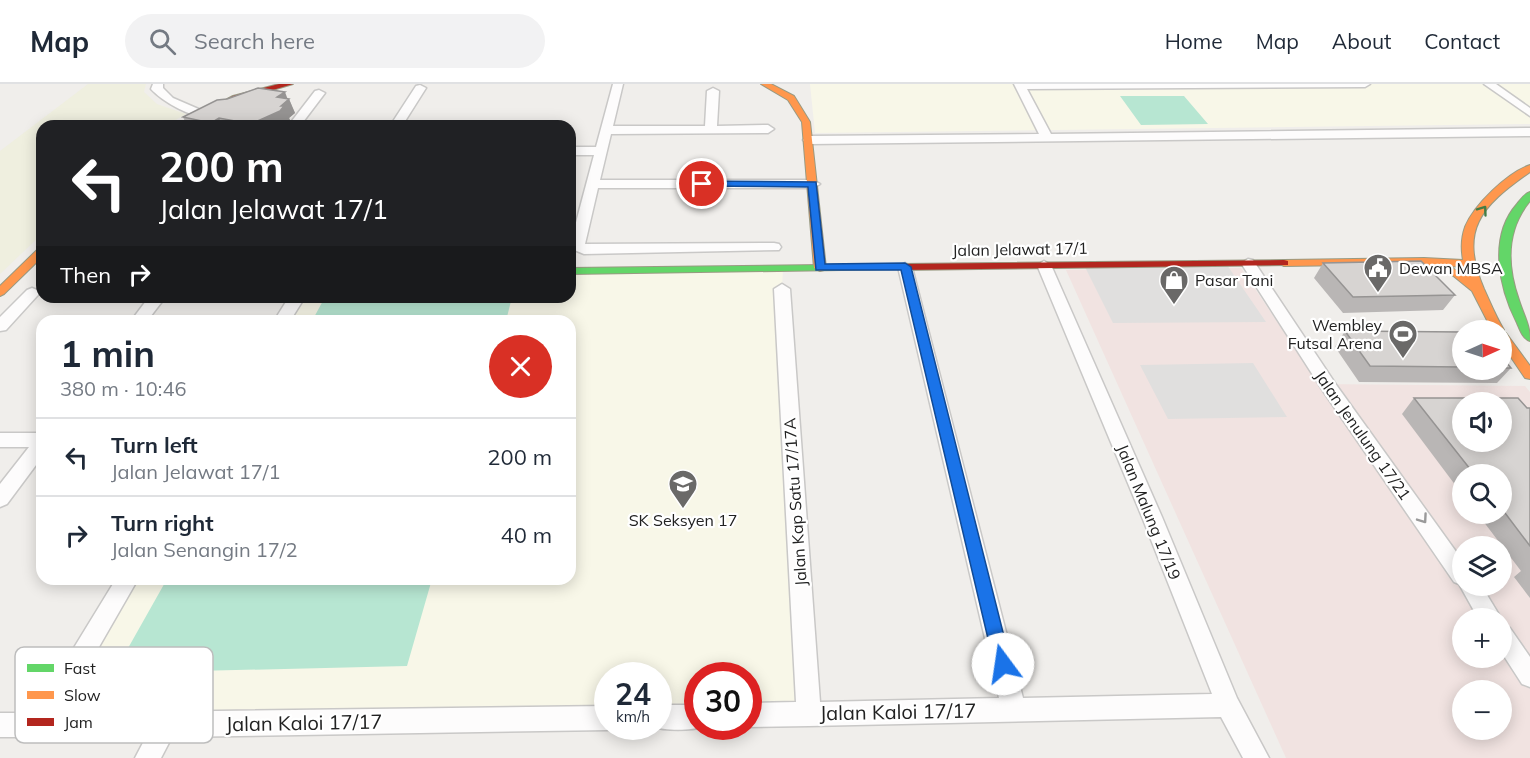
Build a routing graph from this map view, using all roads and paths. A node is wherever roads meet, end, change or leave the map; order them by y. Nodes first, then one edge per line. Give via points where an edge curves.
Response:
1 (158, 84) edge
2 (289, 84) edge
3 (618, 84) edge
4 (765, 84) edge
5 (1365, 84) edge
6 (1489, 84) edge
7 (1019, 85) edge
8 (420, 88) dead end
9 (713, 91) dead end
10 (319, 93) dead end
11 (1530, 113) edge
12 (204, 114) junction
13 (193, 120) edge
14 (299, 120) edge
15 (400, 120) edge
16 (711, 129) junction
17 (768, 129) dead end
18 (605, 130) junction
19 (1530, 132) edge
20 (1047, 138) junction
21 (809, 140) junction
22 (600, 151) junction
23 (576, 152) edge
24 (1530, 168) edge
25 (592, 184) junction
26 (813, 184) junction
27 (1530, 195) edge
28 (1467, 242) junction
29 (774, 247) dead end
30 (36, 258) edge
31 (1494, 259) junction
32 (1424, 261) junction
33 (1248, 263) junction
34 (1470, 264) junction
35 (1044, 265) junction
36 (905, 267) junction
37 (820, 268) junction
38 (576, 271) edge
39 (16, 277) junction
40 (33, 277) dead end
41 (782, 289) dead end
42 (1480, 291) junction
43 (0, 292) edge
44 (32, 293) dead end
45 (153, 303) edge
46 (144, 315) edge
47 (1493, 320) edge
48 (0, 326) edge
49 (1530, 337) edge
50 (1512, 350) edge
51 (1530, 375) edge
52 (0, 440) edge
53 (36, 442) edge
54 (36, 450) edge
55 (0, 499) edge
56 (1452, 562) edge
57 (123, 585) edge
58 (1512, 641) edge
59 (87, 647) edge
60 (1512, 650) edge
61 (1530, 653) edge
62 (1530, 676) edge
63 (1228, 705) junction
64 (1014, 710) junction
65 (809, 714) junction
66 (762, 716) edge
67 (594, 718) edge
68 (213, 724) edge
69 (0, 725) edge
70 (15, 725) edge
71 (156, 743) edge
72 (148, 758) edge
73 (1256, 758) edge

1 - 12 street via 157,88 169,100
2 - 12 street via 236,98
3 - 18 street
4 - 21 street via 791,98 806,122
5 - 7 street
6 - 11 street
7 - 20 street
8 - 15 street
9 - 16 street
10 - 14 street
12 - 13 street
16 - 17 street
16 - 18 street
18 - 22 street
19 - 20 street
20 - 21 street
21 - 26 street
22 - 23 street
22 - 25 street
28 -> 24 street via 1492,198
25 - 26 street
25 - 29 street via 577,246 584,250
26 - 37 street
27 - 31 street via 1513,216
28 - 32 street
28 - 34 street
30 - 39 street
31 - 34 street, Jalan Jelawat 17/1
31 - 49 street
32 - 33 street, Jalan Jelawat 17/1
32 - 34 street, Jalan Jelawat 17/1
32 - 42 street via 1455,272
33 - 35 street, Jalan Jelawat 17/1
33 -> 56 street, Jalan Jenulung 17/21 via 1331,390
34 - 42 street
35 - 36 street, Jalan Jelawat 17/1
35 - 63 street, Jalan Malung 17/19
36 - 37 street, Jalan Jelawat 17/1
36 - 64 street
37 - 38 street, Jalan Jelawat 17/1
39 - 40 street
39 - 43 street
41 - 65 street, Jalan Kap Satu 17/17A
42 - 47 street
44 - 48 street
45 - 46 street
50 - 51 street
52 - 53 street
54 - 55 street
57 - 59 street
58 - 61 street
60 - 62 street
63 - 64 street, Jalan Kaloi 17/17
63 - 73 street, Jalan Malung 17/19
64 - 65 street, Jalan Kaloi 17/17
65 - 66 street, Jalan Kaloi 17/17
67 - 68 street, Jalan Kaloi 17/17
69 - 70 street, Jalan Kaloi 17/17
71 - 72 street

